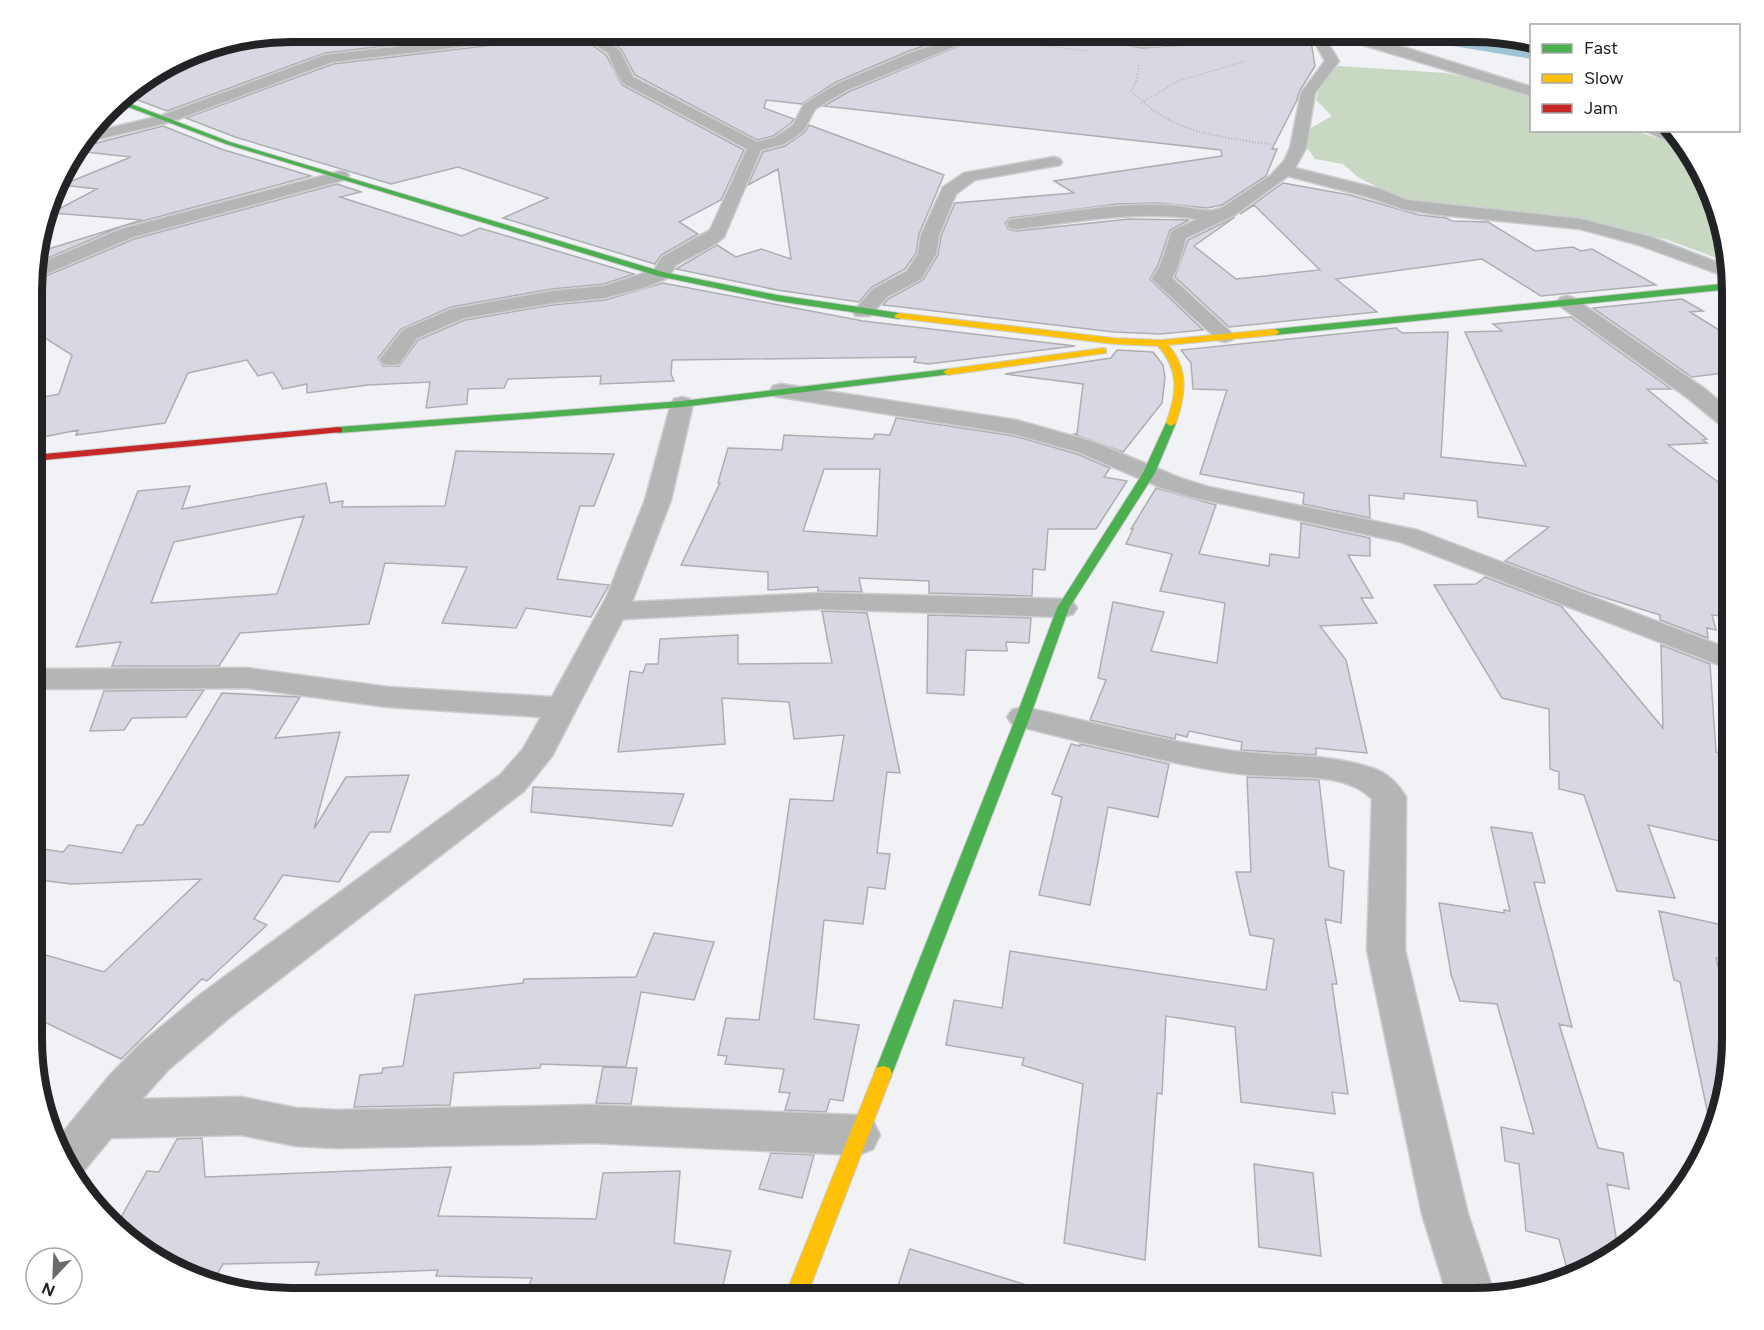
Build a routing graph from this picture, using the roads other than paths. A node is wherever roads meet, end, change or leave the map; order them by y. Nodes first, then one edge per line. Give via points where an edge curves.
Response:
1 (466, 42) edge
2 (600, 42) edge
3 (956, 42) edge
4 (1139, 42) edge
5 (1160, 42) edge
6 (1321, 42) edge
7 (1370, 42) edge
8 (346, 45) dead end
9 (330, 58) junction
10 (1530, 91) edge
11 (127, 104) edge
12 (165, 119) junction
13 (95, 136) edge
14 (755, 147) junction
15 (1054, 162) dead end
16 (1284, 170) junction
17 (341, 176) junction
18 (1218, 217) junction
19 (1016, 224) dead end
20 (43, 269) edge
21 (1721, 270) edge
22 (661, 274) junction
23 (1722, 287) edge
24 (1567, 302) junction
25 (863, 312) junction
26 (1225, 336) junction
27 (1161, 343) junction
28 (1139, 344) junction
29 (392, 359) dead end
30 (781, 391) junction
31 (682, 404) junction
32 (1722, 415) edge
33 (42, 457) edge
34 (1149, 473) junction
35 (1063, 608) junction
36 (615, 610) junction
37 (1722, 657) edge
38 (42, 679) edge
39 (562, 708) junction
40 (1023, 717) junction
41 (100, 1119) junction
42 (858, 1135) junction
43 (71, 1155) edge
44 (799, 1288) edge
45 (1468, 1288) edge

1 - 9 street
2 - 14 street via 616,54 620,71 628,80
3 - 14 street via 842,87 808,107 799,127 791,133 779,141
4 - 5 street
6 - 16 street via 1332,61 1308,93 1296,155
7 - 10 street
8 - 9 street
9 - 12 street
11 - 12 street
12 - 13 street
12 - 17 street via 228,143
14 - 22 street via 718,233 669,261
15 - 25 street via 970,176 949,191 930,235 927,254 914,275 880,293
16 - 18 street
16 - 21 street via 1403,204 1581,224 1645,241
17 - 20 street via 127,233
17 - 22 street
18 - 19 street via 1127,210
18 - 26 street via 1178,235 1162,279
22 - 25 street
22 - 29 street via 604,292 459,313 410,334
23 - 24 street
24 - 26 street
24 - 32 street
25 - 28 street
26 - 27 street
27 - 28 street
27 - 34 street via 1177,363 1179,398
28 - 30 street via 1068,357
30 - 31 street
30 - 34 street via 1016,428 1086,447
31 - 33 street via 319,430
31 - 36 street via 658,500
34 - 35 street
34 - 37 street via 1240,502 1408,536
35 - 36 street via 821,601
35 - 40 street
36 - 39 street
38 - 39 street via 247,678 388,697
39 - 41 street via 536,756 512,783 215,1006 154,1057
40 - 42 street
40 - 45 street via 1189,754 1340,771 1362,776 1380,786 1389,797 1386,950 1444,1214
41 - 42 street via 241,1116 296,1127 336,1129 592,1124
41 - 43 street
42 - 44 street

